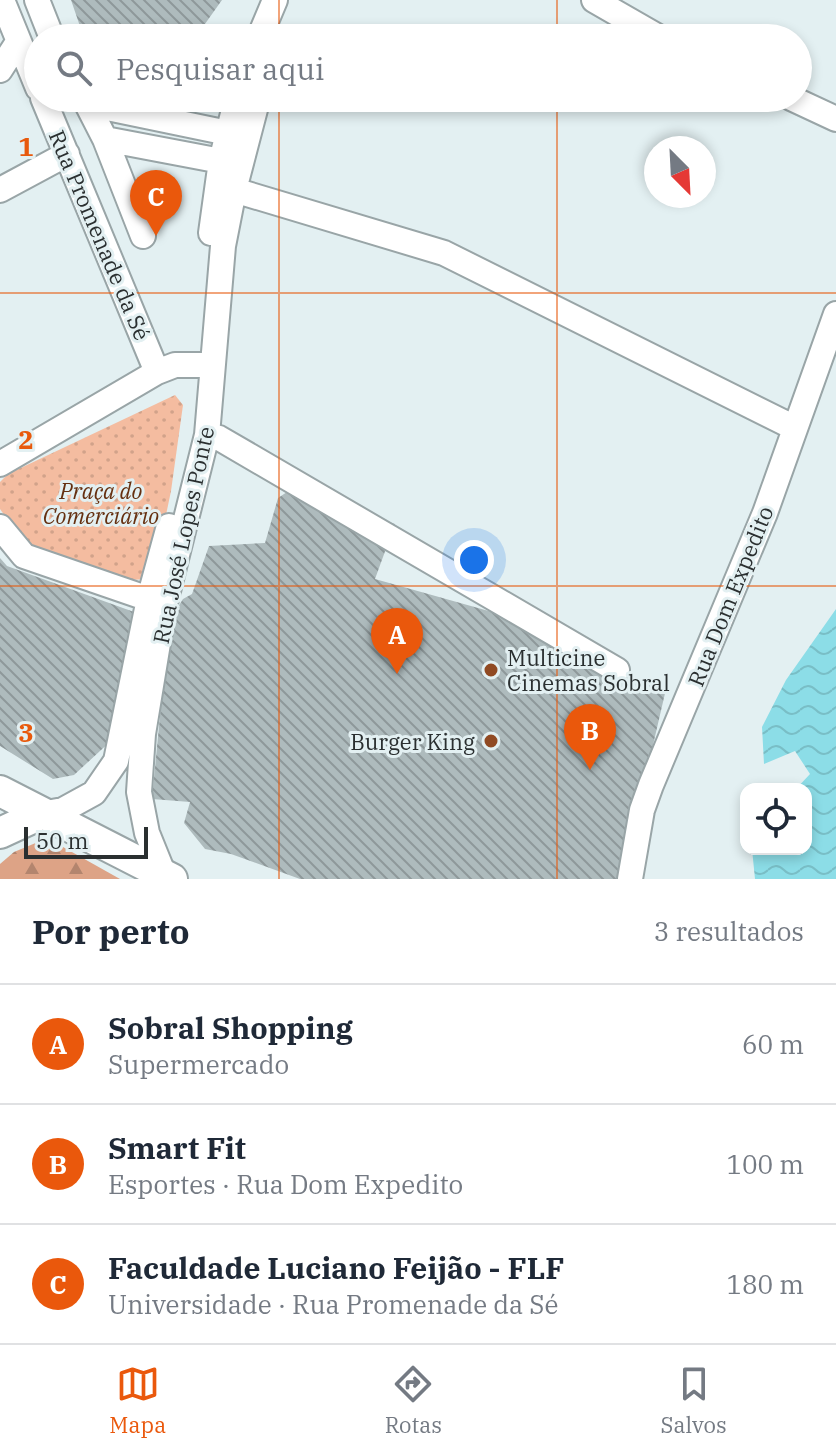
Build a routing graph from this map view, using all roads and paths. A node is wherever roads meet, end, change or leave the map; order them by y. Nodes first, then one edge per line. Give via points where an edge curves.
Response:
1 (2, 0) edge
2 (37, 0) edge
3 (275, 0) edge
4 (290, 0) edge
5 (594, 0) edge
6 (46, 24) edge
7 (265, 24) edge
8 (281, 24) edge
9 (636, 24) edge
10 (18, 42) junction
11 (24, 56) edge
12 (0, 70) edge
13 (812, 108) edge
14 (49, 112) edge
15 (92, 112) edge
16 (135, 112) edge
17 (233, 112) edge
18 (236, 112) edge
19 (836, 119) edge
20 (228, 133) junction
21 (105, 139) junction
22 (67, 154) junction
23 (221, 161) junction
24 (0, 190) edge
25 (234, 190) junction
26 (143, 236) dead end
27 (836, 314) edge
28 (204, 364) junction
29 (157, 372) junction
30 (795, 428) junction
31 (207, 435) junction
32 (0, 464) edge
33 (0, 527) edge
34 (149, 599) junction
35 (617, 670) dead end
36 (0, 791) edge
37 (41, 814) junction
38 (0, 833) edge
39 (168, 877) edge
40 (630, 879) edge

1 - 10 street
2 - 6 street
3 - 7 street
4 - 8 street
5 - 9 street
10 - 11 street
10 - 12 street
13 - 19 street
14 - 22 street, Rua Promenade da Sé
15 - 21 street
16 - 20 street
17 - 20 street, Rua José Lopes Ponte
18 - 25 street, Rua José Lopes Ponte
20 - 23 street, Rua José Lopes Ponte
21 - 23 street
21 - 26 street
22 - 24 street
22 - 29 street, Rua Promenade da Sé
23 - 28 street, Rua José Lopes Ponte
25 - 28 street, Rua José Lopes Ponte
25 - 30 street via 444,253
27 - 30 street, Rua Dom Expedito
28 - 29 street
28 - 31 street, Rua José Lopes Ponte
28 - 34 street, Rua José Lopes Ponte via 193,432
29 - 32 street
30 - 40 street, Rua Dom Expedito via 651,785
31 - 35 street
31 - 39 street, Rua José Lopes Ponte via 164,607 142,743 139,792 147,833
33 - 34 street via 24,556
34 - 37 street, Rua José Lopes Ponte via 116,761 94,793 63,810
36 - 37 main road
37 - 38 main road
37 - 39 main road

